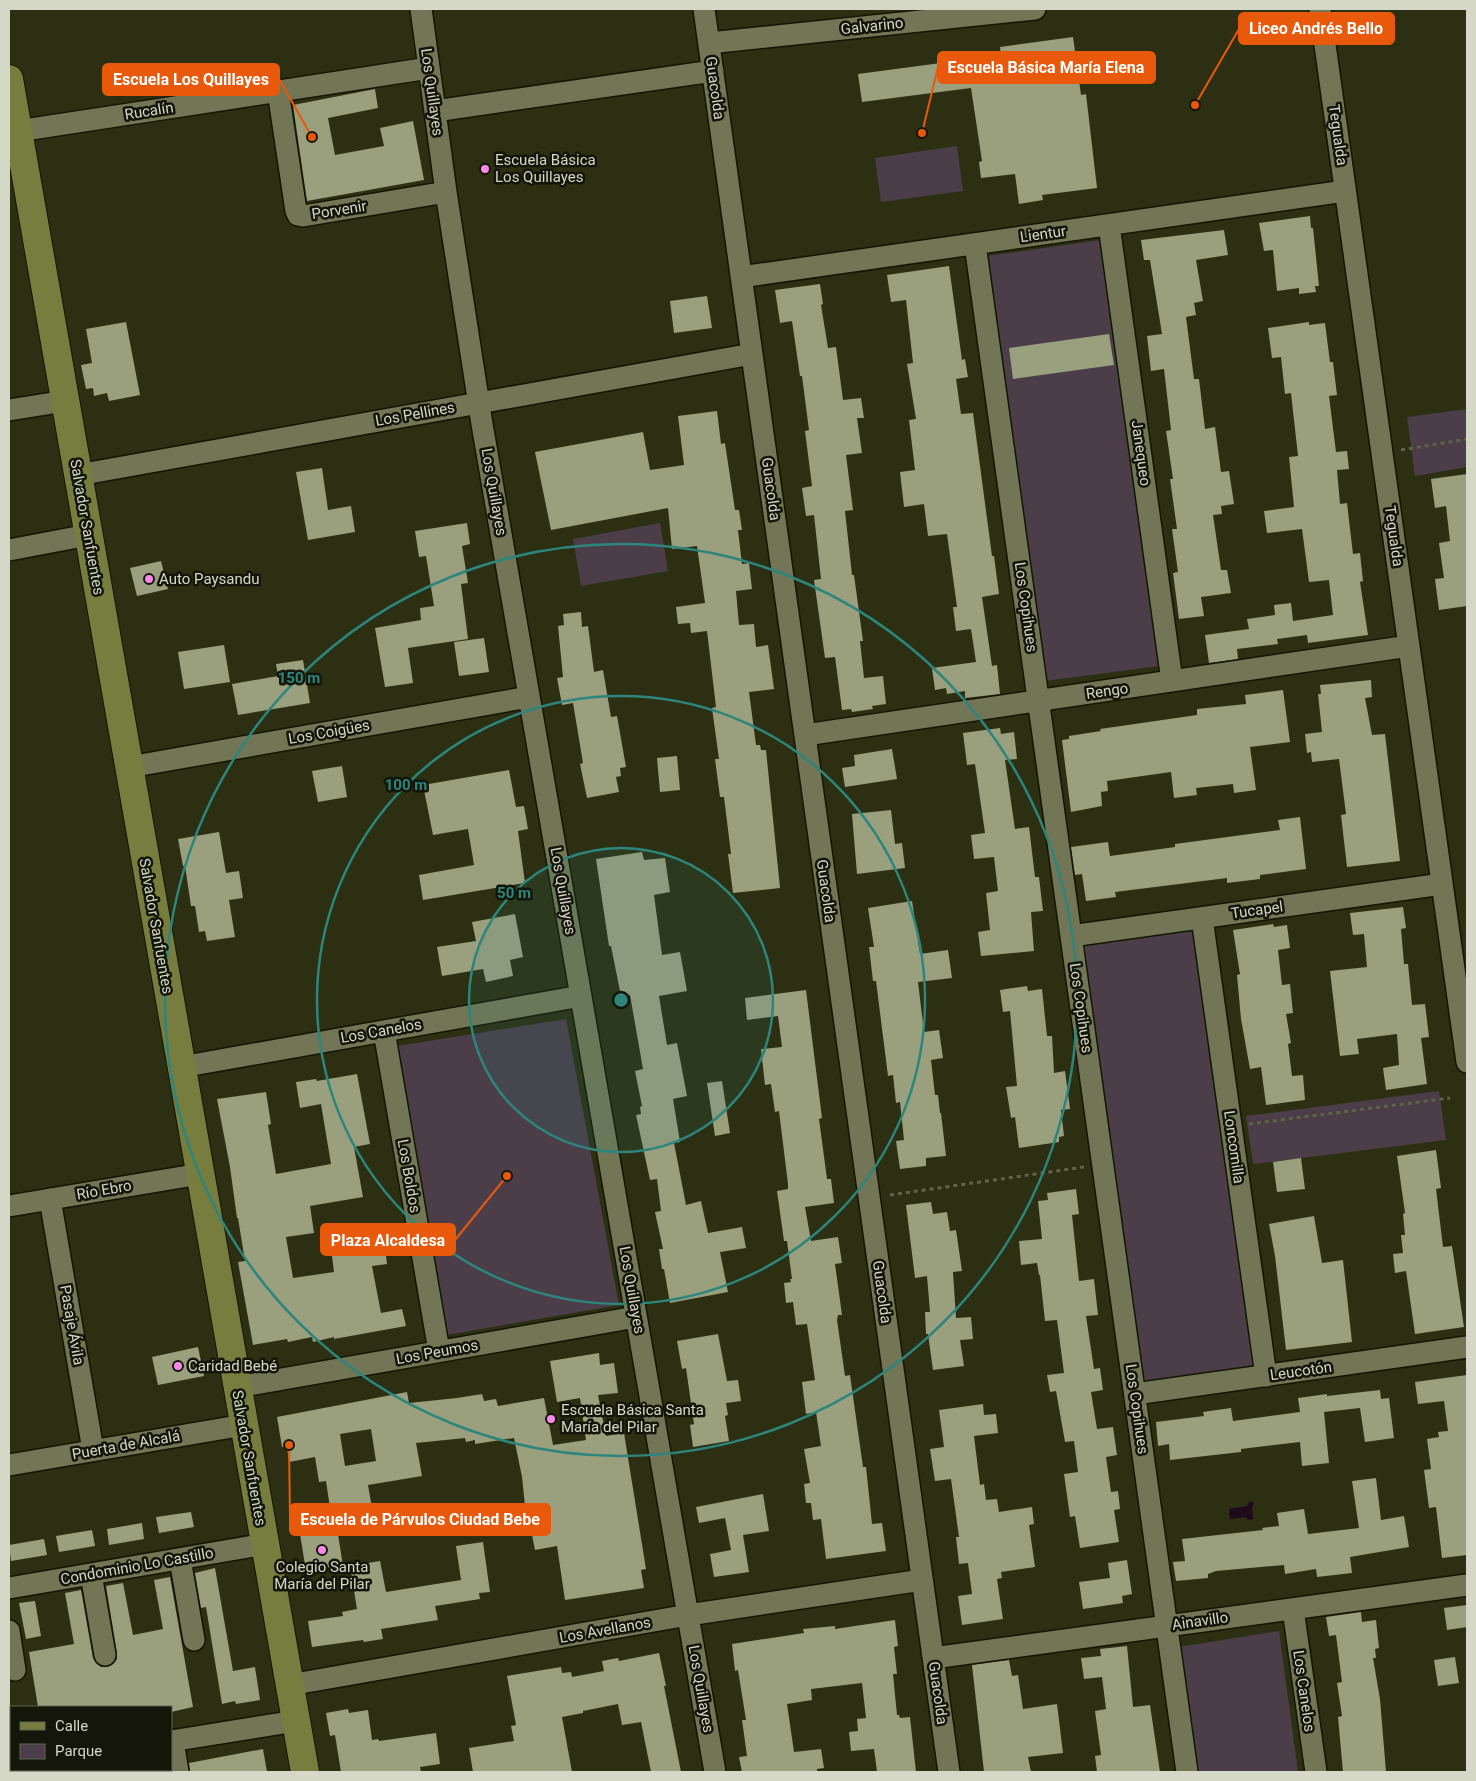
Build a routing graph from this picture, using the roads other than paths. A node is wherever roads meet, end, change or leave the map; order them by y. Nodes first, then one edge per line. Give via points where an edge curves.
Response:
1 (420, 9) edge
2 (704, 9) edge
3 (1035, 9) edge
4 (1320, 9) edge
5 (848, 19) edge
6 (709, 43) junction
7 (429, 68) junction
8 (713, 70) junction
9 (9, 80) edge
10 (278, 91) junction
11 (435, 111) junction
12 (18, 131) junction
13 (18, 192) edge
14 (446, 192) junction
15 (1346, 192) junction
16 (1109, 225) junction
17 (975, 244) junction
18 (741, 276) junction
19 (752, 354) junction
20 (65, 401) junction
21 (478, 403) junction
22 (9, 410) edge
23 (78, 474) junction
24 (88, 535) junction
25 (9, 550) edge
26 (1409, 646) junction
27 (1172, 681) junction
28 (529, 697) junction
29 (1039, 701) junction
30 (805, 736) junction
31 (129, 767) junction
32 (1442, 884) junction
33 (1202, 918) junction
34 (1071, 936) junction
35 (581, 996) junction
36 (384, 1031) junction
37 (1467, 1062) edge
38 (181, 1066) junction
39 (200, 1174) junction
40 (50, 1199) junction
41 (9, 1206) edge
42 (636, 1317) junction
43 (1467, 1348) edge
44 (439, 1352) junction
45 (1266, 1376) junction
46 (237, 1387) junction
47 (1135, 1394) junction
48 (244, 1424) junction
49 (93, 1450) junction
50 (9, 1465) edge
51 (264, 1544) junction
52 (180, 1558) junction
53 (90, 1574) junction
54 (922, 1580) junction
55 (1467, 1585) edge
56 (9, 1588) edge
57 (1293, 1609) junction
58 (688, 1615) junction
59 (1167, 1626) junction
60 (9, 1631) edge
61 (194, 1640) dead end
62 (105, 1655) dead end
63 (933, 1658) junction
64 (15, 1670) dead end
65 (289, 1685) junction
66 (296, 1721) junction
67 (172, 1741) edge
68 (178, 1772) edge
69 (305, 1772) edge
70 (715, 1772) edge
71 (949, 1772) edge
72 (1187, 1772) edge
73 (1316, 1772) edge

1 - 7 street, Los Quillayes
2 - 6 street, Guacolda
3 - 5 street, Galvarino
4 - 15 street, Tegualda
5 - 6 street, Galvarino
6 - 8 street, Guacolda
7 - 10 street, Rucalín
7 - 11 street, Los Quillayes
8 - 11 street
8 - 18 street, Guacolda
9 - 12 street, Salvador Sanfuentes
10 - 12 street, Rucalín
10 - 14 street, Porvenir via 298,215
11 - 14 street, Los Quillayes
12 - 13 street, Salvador Sanfuentes
13 - 20 street, Salvador Sanfuentes
14 - 21 street, Los Quillayes
15 - 16 street, Lientur
15 - 26 street, Tegualda
16 - 17 street, Lientur
16 - 27 street, Janequeo
17 - 18 street, Lientur
17 - 29 street, Los Copihues
18 - 19 street, Guacolda
19 - 21 street, Los Pellines
19 - 30 street, Guacolda
20 - 22 street
20 - 23 street, Salvador Sanfuentes
21 - 23 street, Los Pellines
21 - 28 street, Los Quillayes
23 - 24 street, Salvador Sanfuentes
24 - 25 street
24 - 31 street, Salvador Sanfuentes
26 - 27 street, Rengo
26 - 32 street, Tegualda
27 - 29 street, Rengo
28 - 31 street, Los Coigües
28 - 35 street, Los Quillayes
29 - 30 street, Rengo
29 - 34 street, Los Copihues
30 - 54 street, Guacolda
31 - 38 street, Salvador Sanfuentes
32 - 33 street, Tucapel
32 - 37 street, Tegualda
33 - 34 street, Tucapel
33 - 45 street, Loncomilla
34 - 47 street, Los Copihues
35 - 36 street, Los Canelos
35 - 42 street, Los Quillayes
36 - 38 street, Los Canelos
36 - 44 street, Los Boldos
38 - 39 street, Salvador Sanfuentes
39 - 40 street, Río Ebro
39 - 46 street, Salvador Sanfuentes
40 - 41 street, Río Ebro
40 - 49 street, Pasaje Ávila
42 - 44 street, Los Peumos
42 - 58 street, Los Quillayes
43 - 45 street, Leucotón
44 - 46 street, Los Peumos
45 - 47 street, Leucotón
46 - 48 street, Salvador Sanfuentes
47 - 59 street, Los Copihues
48 - 49 street, Puerta de Alcalá
48 - 51 street, Salvador Sanfuentes
49 - 50 street, Puerta de Alcalá
51 - 52 street, Condominio Lo Castillo
51 - 65 street, Salvador Sanfuentes
52 - 53 street, Condominio Lo Castillo
52 - 61 street
53 - 56 street, Condominio Lo Castillo
53 - 62 street
54 - 58 street, Los Avellanos
54 - 63 street, Guacolda
55 - 57 street, Ainavillo
57 - 59 street, Ainavillo
57 - 73 street, Los Canelos
58 - 65 street, Los Avellanos
58 - 70 street, Los Quillayes
59 - 63 street, Ainavillo
59 - 72 street, Los Copihues
60 - 64 street
63 - 71 street, Guacolda
65 - 66 street, Salvador Sanfuentes
66 - 67 street
66 - 69 street, Salvador Sanfuentes
67 - 68 street

